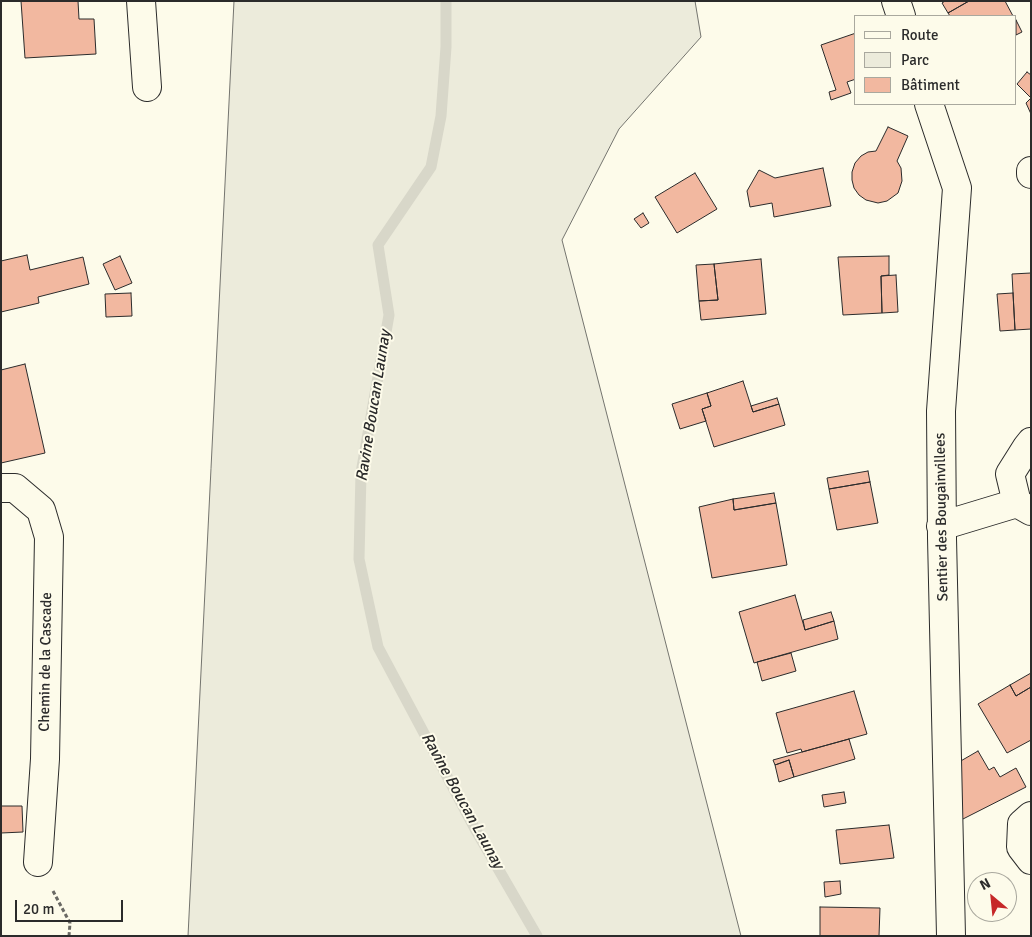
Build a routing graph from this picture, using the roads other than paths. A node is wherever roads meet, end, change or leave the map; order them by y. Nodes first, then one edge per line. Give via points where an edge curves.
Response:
1 (141, 1) edge
2 (896, 1) edge
3 (901, 15) edge
4 (147, 87) dead end
5 (930, 105) edge
6 (1031, 442) edge
7 (1, 488) edge
8 (1024, 507) edge
9 (942, 526) junction
10 (1031, 816) edge
11 (1031, 860) edge
12 (38, 862) road end
13 (951, 936) edge

1 - 4 street
2 - 3 street
5 - 9 street, Sentier des Bougainvillees via 957,188 941,410
6 - 8 street via 1010,474
7 - 12 street, Chemin de la Cascade via 15,488 41,510 49,537 44,760
8 - 9 street
9 - 13 street, Sentier des Bougainvillees
10 - 11 street via 1022,824 1020,847

